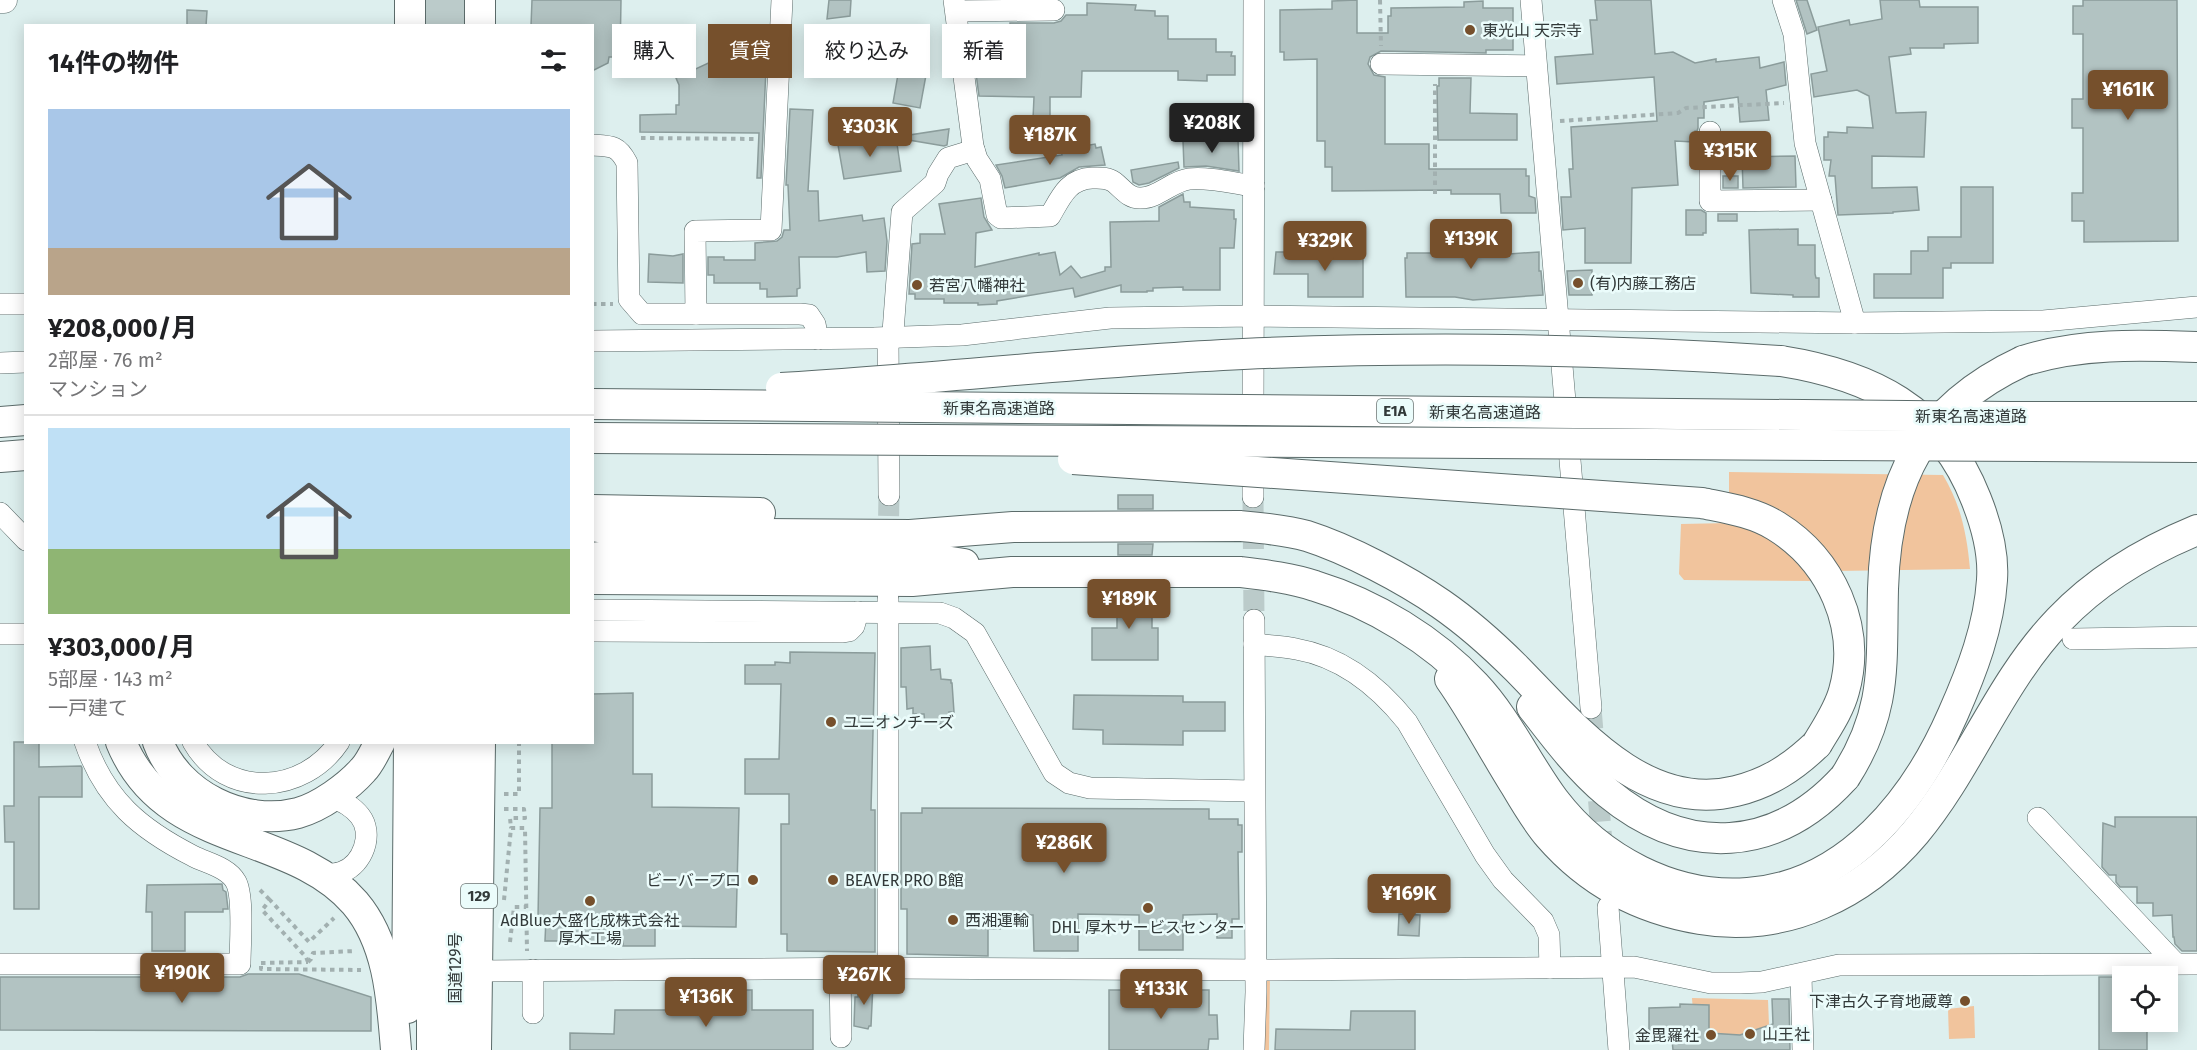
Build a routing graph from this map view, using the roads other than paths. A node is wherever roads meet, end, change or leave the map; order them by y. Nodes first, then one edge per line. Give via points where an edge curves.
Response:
1 (410, 0) edge
2 (480, 0) edge
3 (782, 0) edge
4 (1254, 0) edge
5 (1531, 0) edge
6 (1783, 0) edge
7 (955, 6) edge
8 (1054, 10) dead end
9 (410, 24) edge
10 (480, 24) edge
11 (1381, 64) road end
12 (1536, 66) junction
13 (1710, 132) dead end
14 (594, 145) edge
15 (974, 150) junction
16 (1254, 186) junction
17 (1821, 200) junction
18 (0, 304) edge
19 (24, 304) edge
20 (2197, 307) edge
21 (696, 314) junction
22 (1254, 316) junction
23 (1557, 320) junction
24 (1855, 323) junction
25 (888, 338) junction
26 (818, 339) junction
27 (596, 341) edge
28 (2197, 347) edge
29 (24, 362) edge
30 (0, 363) edge
31 (594, 399) edge
32 (594, 404) edge
33 (2197, 417) edge
34 (24, 420) edge
35 (0, 422) edge
36 (594, 438) edge
37 (594, 443) edge
38 (2197, 447) edge
39 (24, 455) edge
40 (0, 458) edge
41 (889, 495) tunnel mouth
42 (1253, 496) tunnel mouth
43 (594, 510) edge
44 (0, 513) edge
45 (594, 526) edge
46 (1012, 527) junction
47 (2197, 530) edge
48 (24, 538) edge
49 (594, 558) edge
50 (1012, 572) junction
51 (594, 579) edge
52 (888, 605) junction
53 (594, 610) edge
54 (858, 612) junction
55 (1254, 620) tunnel mouth
56 (1472, 629) junction
57 (594, 631) edge
58 (0, 634) edge
59 (24, 634) edge
60 (1414, 634) junction
61 (2197, 638) edge
62 (2073, 639) dead end
63 (1254, 644) junction
64 (1591, 708) tunnel mouth
65 (86, 744) edge
66 (122, 744) edge
67 (159, 744) edge
68 (195, 744) edge
69 (337, 744) edge
70 (379, 744) edge
71 (410, 744) edge
72 (432, 744) edge
73 (455, 744) edge
74 (480, 744) edge
75 (488, 744) edge
76 (1254, 791) junction
77 (332, 797) junction
78 (2038, 818) dead end
79 (480, 832) junction
80 (323, 876) junction
81 (1608, 907) dead end
82 (0, 964) edge
83 (530, 964) junction
84 (2187, 964) edge
85 (840, 968) junction
86 (888, 968) junction
87 (1550, 968) junction
88 (1611, 968) junction
89 (1256, 970) junction
90 (478, 971) junction
91 (1801, 975) junction
92 (533, 1013) dead end
93 (841, 1037) dead end
94 (396, 1050) edge
95 (407, 1050) edge
96 (432, 1050) edge
97 (454, 1050) edge
98 (476, 1050) edge
99 (1254, 1050) edge
100 (1619, 1050) edge
101 (1803, 1050) edge

1 - 9 highway
2 - 10 highway
3 - 21 street via 771,231 695,231
4 - 16 street
5 - 12 street
6 - 17 street via 1794,34 1804,143
7 - 8 street
7 - 15 street
11 - 12 street
12 - 23 street
13 - 17 street via 1710,201
14 - 21 street via 612,146 627,164 632,304 642,314
15 - 16 street via 990,179 997,215 1001,218 1050,216 1074,182 1084,178 1112,180 1130,197 1140,198 1187,179
15 - 25 street via 948,158 935,183 902,212 893,332
16 - 22 street
17 - 24 street
18 - 19 street
20 - 24 street via 2043,321
21 - 26 street via 808,315
22 - 23 street
22 - 25 street via 1110,318 962,335
22 - 42 street
23 - 24 street
23 - 64 street
25 - 26 street
25 - 41 street
26 - 27 street
28 - 56 highway, bridge via 2081,348 2023,361 1958,401 1923,440 1898,489 1890,519 1879,694 1867,738 1845,777 1829,795 1808,811 1764,832 1718,839 1694,836 1671,830 1628,808 1560,744
29 - 30 street
31 - 60 highway, bridge via 874,383 1158,359 1327,351 1684,354 1781,361 1871,385 1899,400 1942,438 1973,491 1990,548 1992,578 1981,642 1971,674 1928,765 1864,843 1841,861 1811,878 1750,893 1719,894 1684,888 1616,858 1556,801 1488,700 1449,661
32 - 33 highway, 新東名高速道路 / E1A, bridge
34 - 35 highway
36 - 38 highway, 新東名高速道路 / E1A, bridge
37 - 56 highway, bridge via 695,450 1034,456 1702,503 1742,511 1775,525 1802,546 1825,571 1840,600 1849,661 1844,691 1832,720 1817,744 1796,764 1748,788 1720,795 1691,795 1664,788 1613,760 1558,713
39 - 40 highway
43 - 46 highway via 916,516
44 - 48 street
45 - 46 highway via 635,533 910,535
46 - 56 highway via 1240,526 1307,536 1406,582
47 - 60 highway via 2126,566 2060,620 2032,652 1930,815 1890,861 1839,897 1789,915 1746,922 1716,921 1652,908 1624,896 1572,860 1548,835 1460,693
49 - 50 highway via 636,554 913,556
50 - 51 highway via 912,581
50 - 60 highway via 1240,572 1274,576 1317,586 1374,610
52 - 54 street
52 - 76 street via 940,613 975,633 1054,773 1069,783 1090,788
52 - 86 street
53 - 54 street
54 - 57 street via 854,626 843,632
55 - 63 street
58 - 59 street
61 - 62 street
63 - 76 street
63 - 87 street via 1297,649 1344,665 1397,710 1485,855 1543,921 1549,935
65 - 82 street via 105,786 126,812 154,835 226,871 235,880 240,894 240,964
66 - 80 highway via 149,788 176,809 202,825
67 - 77 highway via 164,758 183,781 208,800 241,813 299,813
68 - 69 street via 206,759 227,774 267,784 308,773
70 - 77 highway via 364,769
71 - 95 highway
72 - 96 highway, 国道129号
73 - 97 highway, 国道129号 / 129
74 - 79 highway, 129
75 - 79 highway
76 - 89 street
77 - 80 street via 349,805 362,818 366,836 356,863 343,872
78 - 84 street
79 - 90 highway, 129
80 - 94 highway via 356,904 380,949 388,978
81 - 88 street
83 - 85 street
83 - 90 street
83 - 92 street
84 - 91 street via 1839,965
85 - 86 street
85 - 93 street
86 - 89 street
87 - 88 street
87 - 89 street
88 - 91 street via 1634,967 1711,983 1762,982
88 - 100 street
89 - 99 street
90 - 98 highway, 129
91 - 101 street

